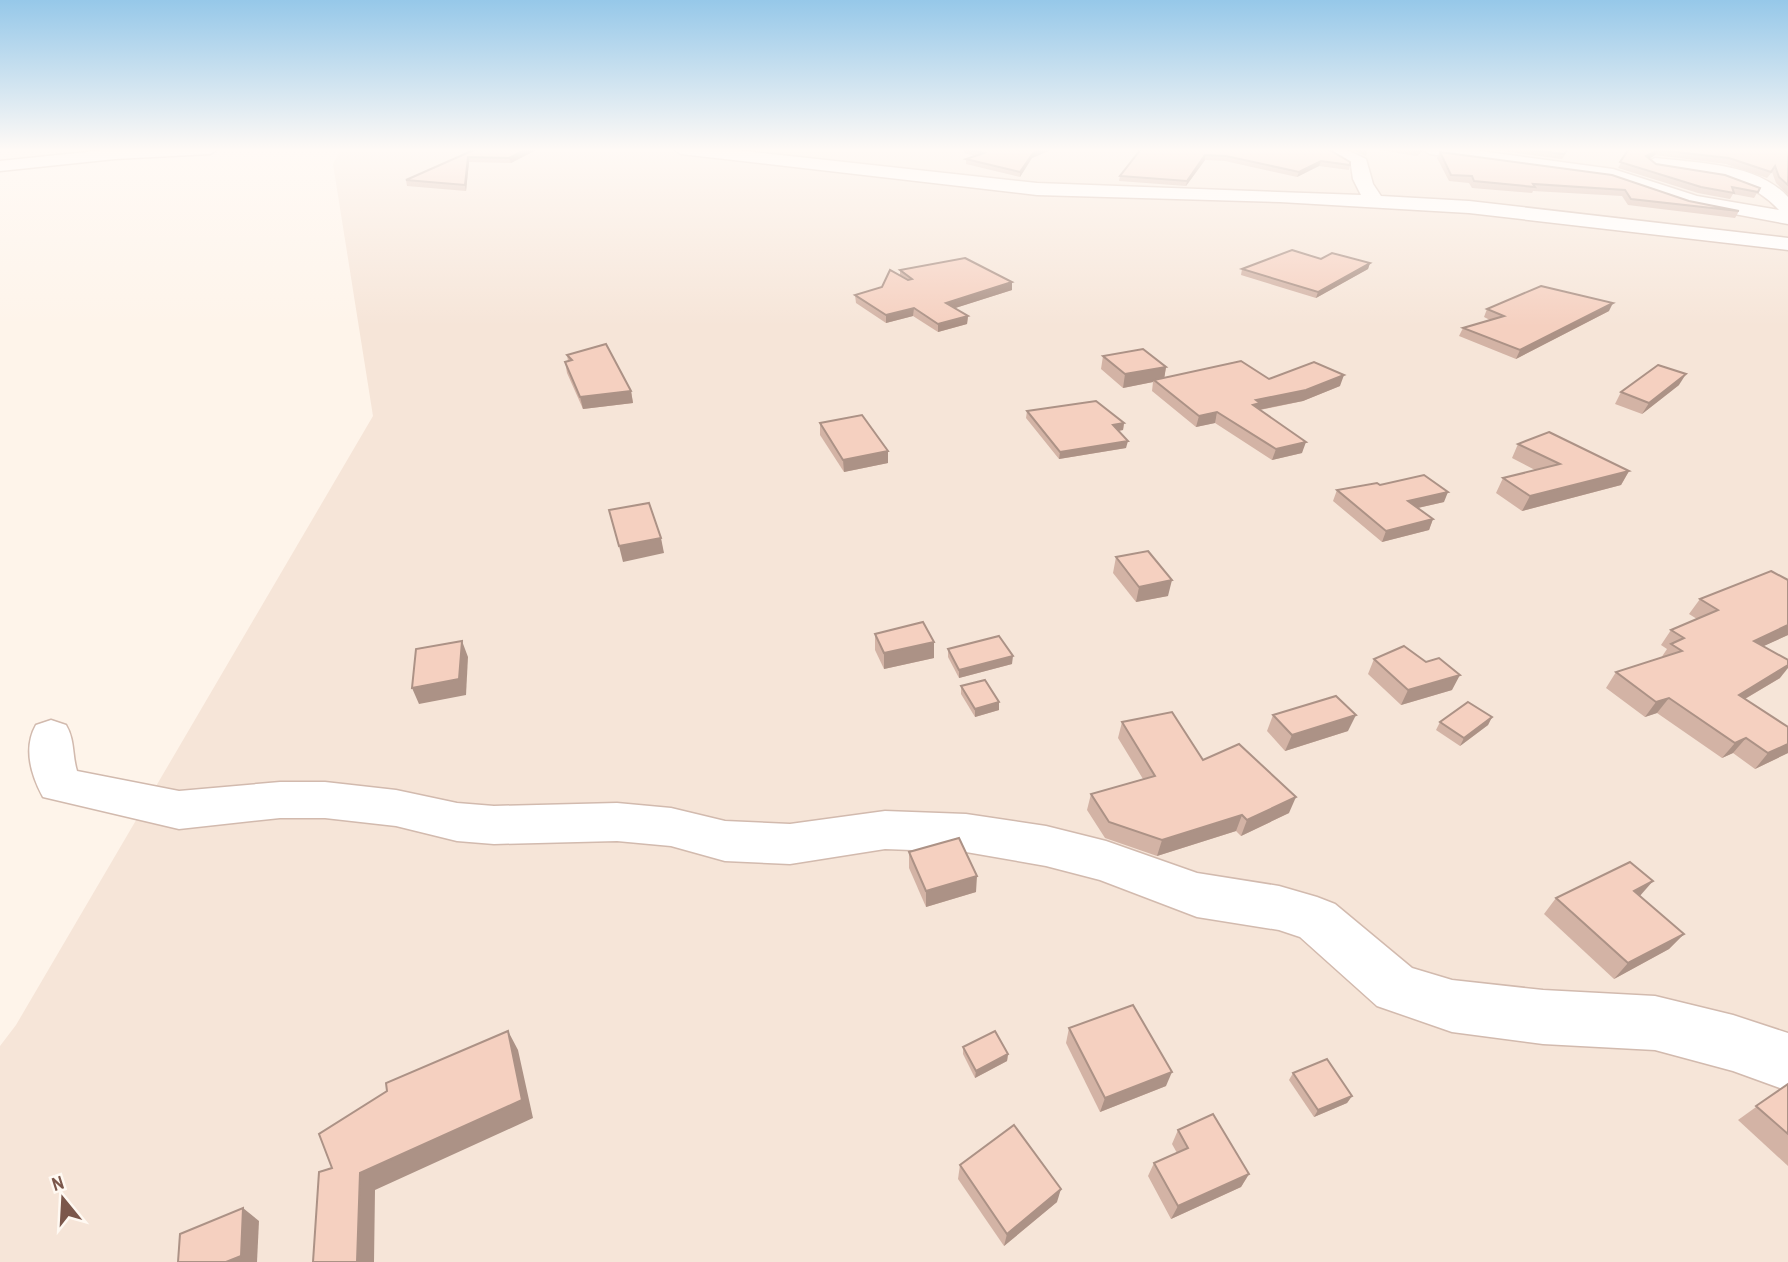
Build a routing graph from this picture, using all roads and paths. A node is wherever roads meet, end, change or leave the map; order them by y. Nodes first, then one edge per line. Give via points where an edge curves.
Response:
1 (1470, 208) edge
2 (1732, 208) edge
3 (1788, 218) edge
4 (1788, 244) edge
5 (51, 736) dead end
6 (1788, 1062) edge

1 - 4 street
2 - 3 street
5 - 6 street via 51,759 59,785 179,810 325,800 396,808 457,822 617,822 671,827 725,841 790,844 885,830 966,833 1046,846 1105,860 1197,895 1279,908 1317,920 1396,988 1452,1006 1655,1023

